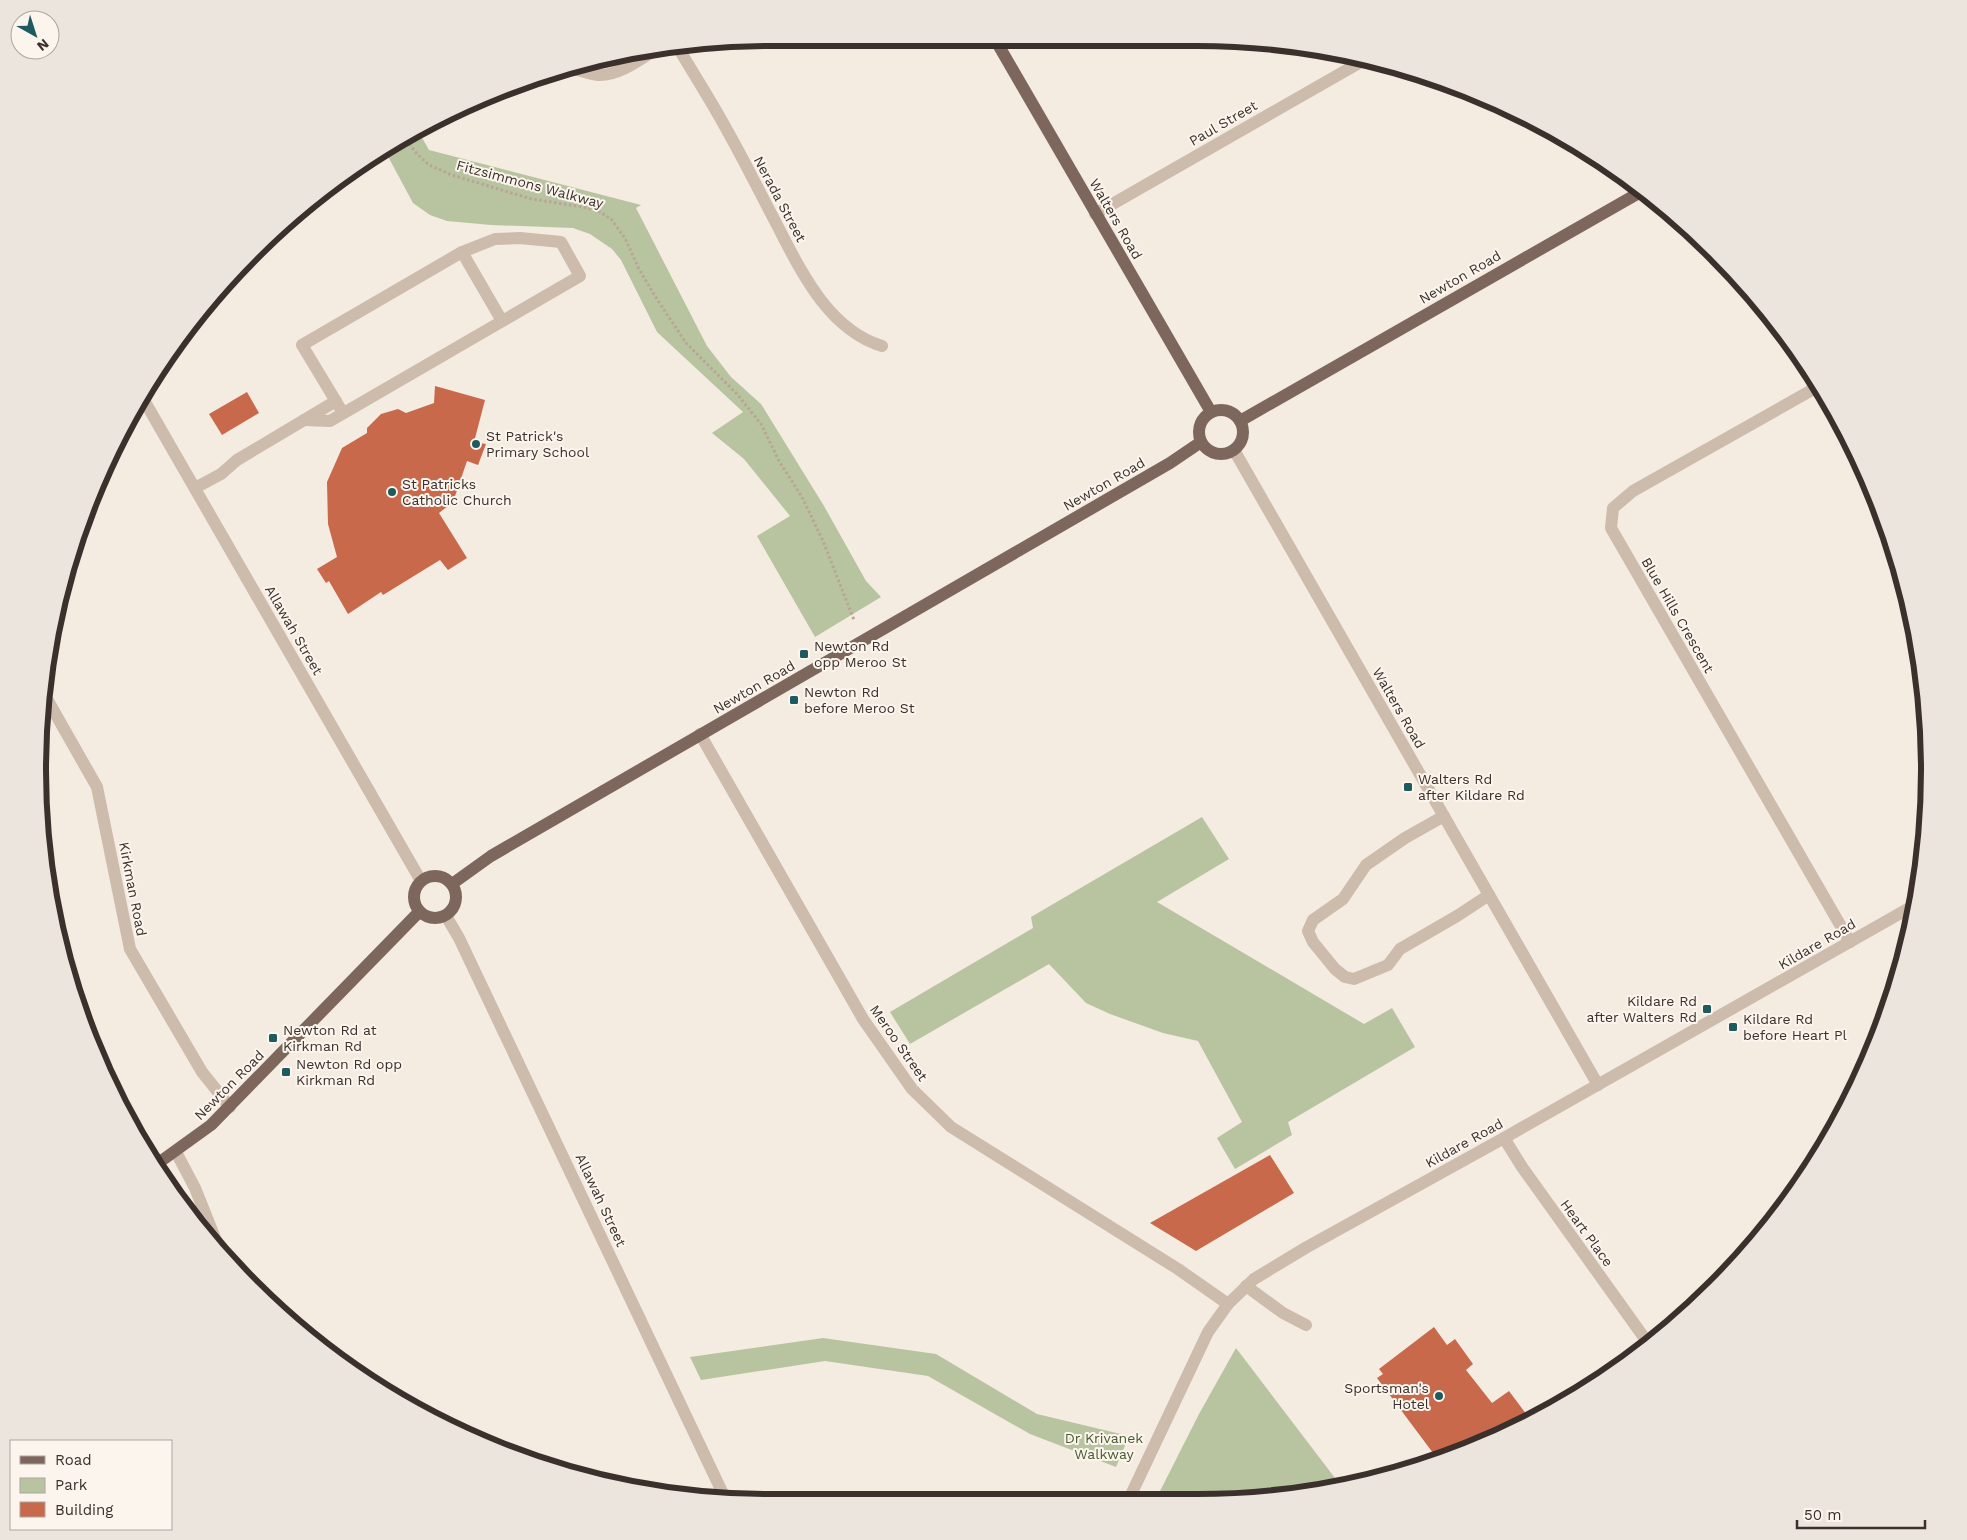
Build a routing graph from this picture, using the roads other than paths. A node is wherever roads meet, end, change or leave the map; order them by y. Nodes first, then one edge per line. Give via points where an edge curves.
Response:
1 (999, 46) edge
2 (681, 52) edge
3 (641, 58) edge
4 (1355, 64) edge
5 (583, 71) edge
6 (1636, 195) edge
7 (1095, 214) junction
8 (462, 252) junction
9 (502, 321) junction
10 (882, 346) dead end
11 (1812, 389) edge
12 (336, 402) junction
13 (146, 403) edge
14 (1211, 412) junction
15 (343, 413) junction
16 (304, 420) junction
17 (1240, 421) junction
18 (1201, 442) junction
19 (1234, 450) junction
20 (195, 488) junction
21 (50, 704) edge
22 (700, 734) junction
23 (1444, 816) junction
24 (421, 881) junction
25 (452, 884) junction
26 (1489, 895) junction
27 (1907, 909) edge
28 (419, 912) junction
29 (446, 916) junction
30 (1850, 942) junction
31 (1598, 1085) junction
32 (230, 1107) junction
33 (1504, 1138) junction
34 (176, 1152) junction
35 (161, 1161) edge
36 (212, 1230) edge
37 (1246, 1286) junction
38 (1228, 1304) junction
39 (1306, 1326) dead end
40 (1644, 1339) edge
41 (722, 1492) edge
42 (1131, 1494) edge

1 - 7 main road, Walters Road
2 - 10 street, Nerada Street via 728,131 805,280 824,305 856,334
3 - 5 street via 608,74
4 - 7 street, Paul Street
6 - 17 main road, Newton Road
7 - 14 main road, Walters Road
8 - 9 street
8 - 9 street via 495,239 560,242 580,276
8 - 12 street via 302,344
9 - 15 street
11 - 30 street, Blue Hills Crescent via 1633,491 1613,508 1611,528
12 - 15 street
12 - 16 street
13 - 20 street, Allawah Street
14 - 17 main road via 1230,412
14 - 18 main road via 1199,428
15 - 16 street via 330,421
16 - 20 street
17 - 19 main road via 1243,434
18 - 19 main road via 1215,453
18 - 22 main road, Newton Road via 1170,463
19 - 23 street, Walters Road
20 - 24 street, Allawah Street
21 - 32 street, Kirkman Road via 97,787 130,949 202,1072
22 - 25 main road, Newton Road via 491,856
22 - 38 street, Meroo Street via 863,1019 912,1089 951,1127 1178,1269
23 - 26 street, Walters Road
23 - 26 street via 1405,838 1366,866 1343,899 1313,920 1308,931 1313,942 1335,969 1345,977 1354,978 1388,965 1400,949
24 - 25 main road via 436,876
24 - 28 main road via 413,894
25 - 29 main road via 456,898
26 - 31 street, Walters Road
27 - 30 street, Kildare Road
28 - 29 main road via 432,918
28 - 32 main road, Newton Road
29 - 41 street, Allawah Street
30 - 31 street, Kildare Road
31 - 33 street, Kildare Road
32 - 34 main road, Newton Road via 212,1126
33 - 37 street, Kildare Road via 1307,1247
33 - 40 street, Heart Place
34 - 35 main road, Newton Road
34 - 36 street
37 - 38 street, Kildare Road
37 - 39 street
38 - 42 street, Kildare Road via 1208,1332

